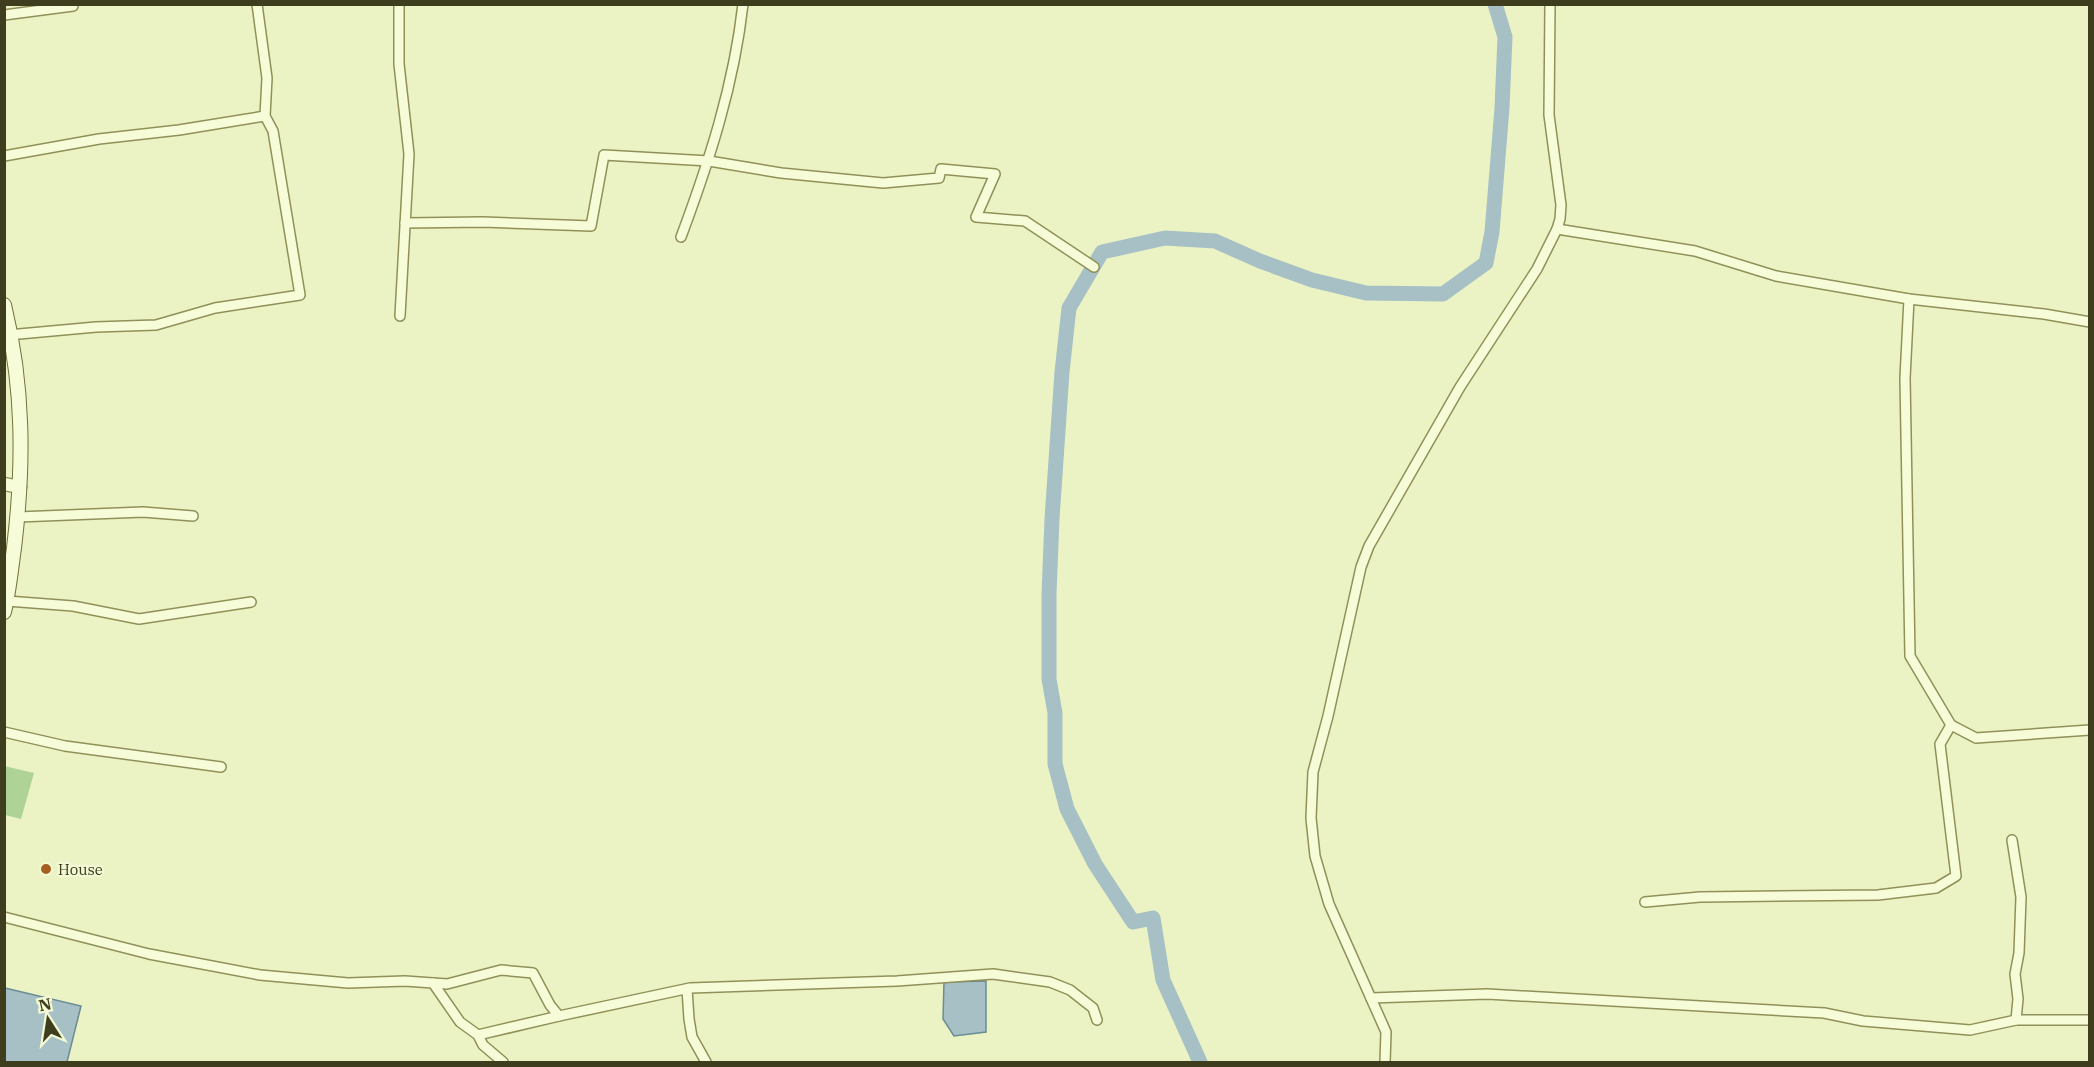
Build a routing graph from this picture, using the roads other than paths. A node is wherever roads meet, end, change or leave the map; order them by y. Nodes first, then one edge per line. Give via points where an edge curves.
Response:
1 (257, 4) edge
2 (399, 4) edge
3 (743, 4) edge
4 (1550, 4) edge
5 (73, 6) dead end
6 (4, 15) edge
7 (265, 116) junction
8 (4, 156) edge
9 (709, 161) junction
10 (405, 223) junction
11 (1557, 229) junction
12 (681, 237) dead end
13 (1094, 267) dead end
14 (1909, 298) junction
15 (4, 306) edge
16 (400, 316) dead end
17 (2090, 322) edge
18 (8, 335) edge
19 (4, 484) edge
20 (20, 487) junction
21 (193, 516) dead end
22 (18, 517) junction
23 (251, 602) dead end
24 (5, 605) edge
25 (1951, 725) junction
26 (2090, 730) edge
27 (4, 732) edge
28 (221, 767) dead end
29 (2012, 840) dead end
30 (1645, 902) dead end
31 (4, 917) edge
32 (433, 983) junction
33 (687, 989) junction
34 (1371, 998) junction
35 (559, 1016) junction
36 (1097, 1020) dead end
37 (2016, 1020) junction
38 (2090, 1020) edge
39 (478, 1035) junction
40 (503, 1062) edge
41 (706, 1062) edge
42 (1385, 1062) edge

1 - 7 street via 267,78
2 - 10 street via 399,64 409,154
3 - 9 street via 738,46
4 - 11 street via 1549,115 1561,205
5 - 6 street
7 - 8 street
7 - 18 street via 273,131 300,295 215,308 156,325
9 - 10 street via 604,155 591,226
9 - 12 street
9 - 13 street via 882,183 939,178 941,169 995,174 976,217 1025,221
10 - 16 street
11 - 14 street via 1695,251 1776,276
11 - 34 street via 1537,269 1434,431 1361,567 1314,772 1311,818 1315,856 1329,904
14 - 17 street
14 - 25 street via 1905,378 1910,656
15 - 18 main road
18 - 20 main road via 20,392
19 - 20 street
20 - 22 main road
21 - 22 street via 143,512
22 - 24 main road
23 - 24 street via 139,619 73,606
25 - 26 street via 1976,738
25 - 30 street via 1940,744 1956,876 1936,888 1878,895 1700,897
27 - 28 street via 65,746
29 - 37 street via 2021,897
31 - 32 street via 149,954 260,975
32 - 35 street via 447,984 501,970 533,973
32 - 39 street via 460,1022
33 - 35 street
33 - 36 street via 993,974 1050,982 1070,990 1093,1008
33 - 41 street via 692,1037
34 - 37 street via 1487,994 1824,1013 1863,1021 1970,1030
34 - 42 street via 1386,1032
35 - 39 street
37 - 38 street
39 - 40 street via 483,1045

